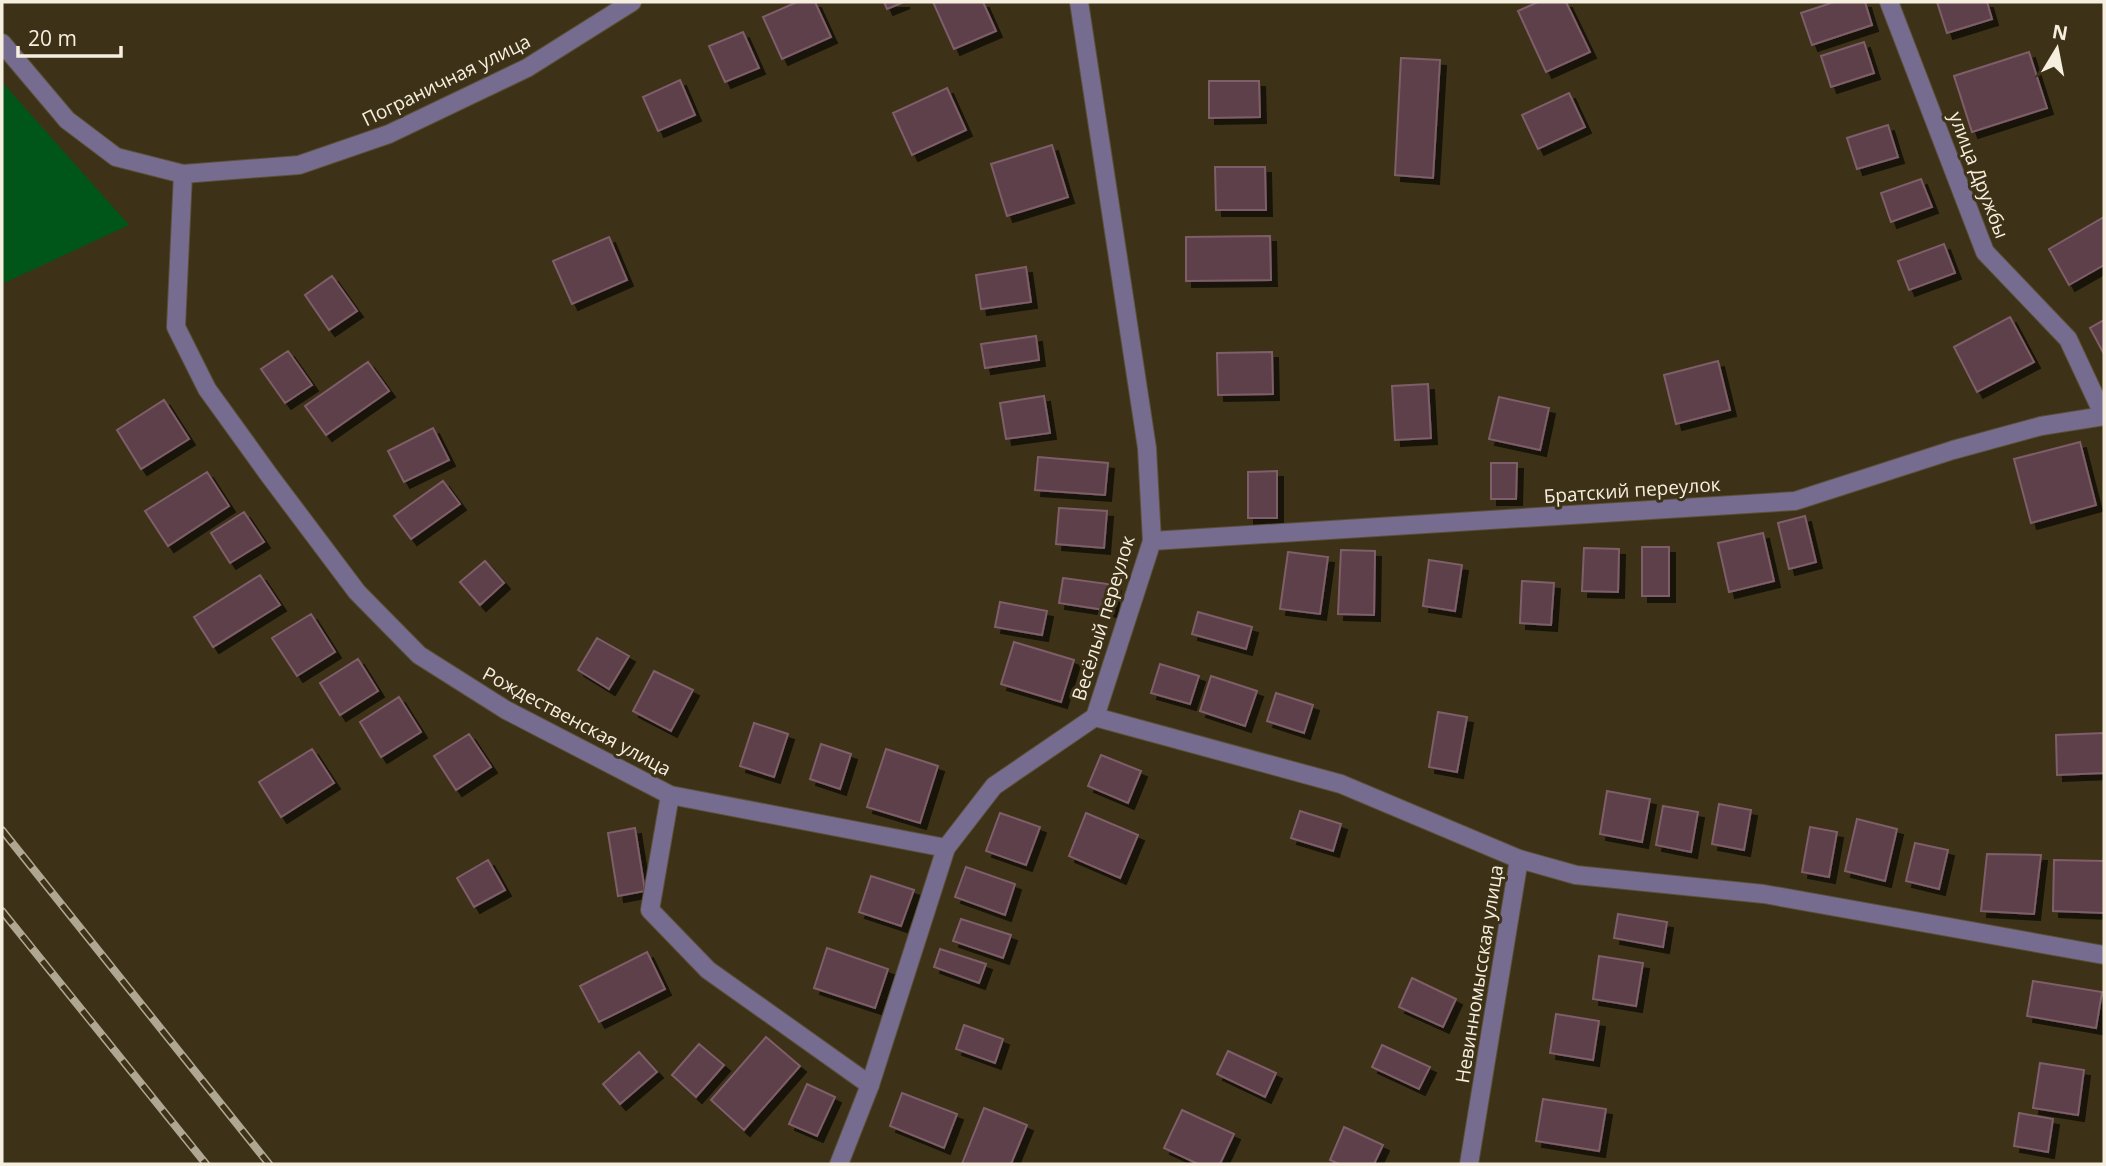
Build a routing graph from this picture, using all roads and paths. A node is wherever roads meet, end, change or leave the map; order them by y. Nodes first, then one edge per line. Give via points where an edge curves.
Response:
1 (1079, 2) edge
2 (1889, 2) edge
3 (622, 4) edge
4 (2, 43) edge
5 (183, 174) junction
6 (2104, 416) edge
7 (1152, 541) junction
8 (1095, 717) junction
9 (670, 795) junction
10 (946, 848) junction
11 (1519, 859) junction
12 (2104, 955) edge
13 (870, 1085) junction
14 (839, 1164) edge
15 (1469, 1164) edge

1 - 7 street, Весёлый переулок via 1147,448
2 - 6 street, улица Дружбы via 1985,252 2068,339
3 - 5 street, Пограничная улица via 527,68 389,134 299,165
4 - 5 street, Пограничная улица via 67,120 116,157
5 - 9 street, Рождественская улица via 176,327 207,389 357,592 419,655 506,710
6 - 7 street, Братский переулок via 2041,426 1953,450 1795,501
7 - 8 street, Весёлый переулок
8 - 10 street, Весёлый переулок via 994,786
8 - 11 street, Невинномысская улица via 1340,785
9 - 10 street, Рождественская улица
9 - 13 street via 650,910 708,970
10 - 13 street, Весёлый переулок
11 - 12 street via 1576,874 1764,894
11 - 15 street, Невинномысская улица
13 - 14 street, Весёлый переулок

